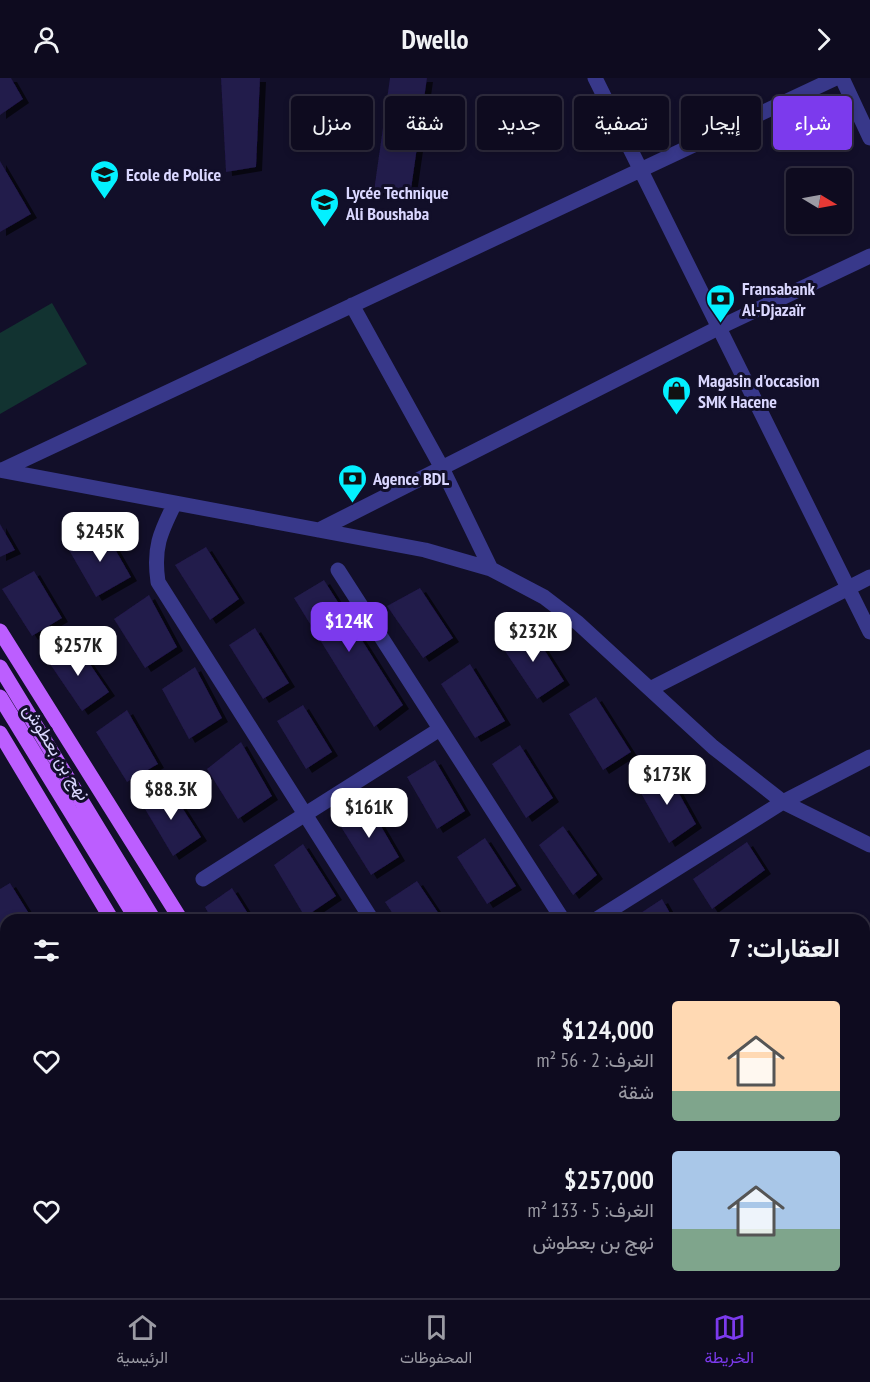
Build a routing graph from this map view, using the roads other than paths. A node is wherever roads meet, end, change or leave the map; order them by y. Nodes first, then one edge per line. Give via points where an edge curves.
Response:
1 (595, 78) edge
2 (836, 78) edge
3 (842, 78) edge
4 (870, 138) edge
5 (639, 169) junction
6 (870, 256) edge
7 (352, 304) junction
8 (718, 328) junction
9 (442, 468) junction
10 (1, 470) edge
11 (174, 503) junction
12 (319, 530) junction
13 (491, 569) junction
14 (338, 570) dead end
15 (870, 577) edge
16 (848, 588) junction
17 (0, 631) edge
18 (870, 632) edge
19 (0, 667) edge
20 (650, 688) junction
21 (0, 697) edge
22 (440, 729) junction
23 (0, 733) edge
24 (870, 757) edge
25 (783, 802) junction
26 (304, 816) junction
27 (870, 845) edge
28 (203, 879) dead end
29 (108, 914) edge
30 (133, 914) edge
31 (150, 914) edge
32 (177, 914) edge
33 (368, 914) edge
34 (559, 914) edge
35 (605, 914) edge

1 - 5 street
2 - 5 street
3 - 4 street
5 - 7 street
5 - 8 street
6 - 8 street
7 - 9 street
7 - 10 street
8 - 9 street
8 - 16 street
9 - 12 street
9 - 13 street
10 - 11 street
11 - 12 street
11 - 26 street via 157,543 158,582
12 - 13 street via 425,550
13 - 20 street via 544,597
14 - 22 street
15 - 16 street
16 - 18 street
16 - 20 street
17 - 32 main road, نهج بن بعطوش
19 - 31 main road, نهج بن بعطوش
20 - 25 street via 713,747
21 - 30 main road, نهج بن بعطوش
22 - 26 street
22 - 34 street
23 - 29 main road
24 - 25 street
25 - 27 street
25 - 35 street
26 - 28 street
26 - 33 street

